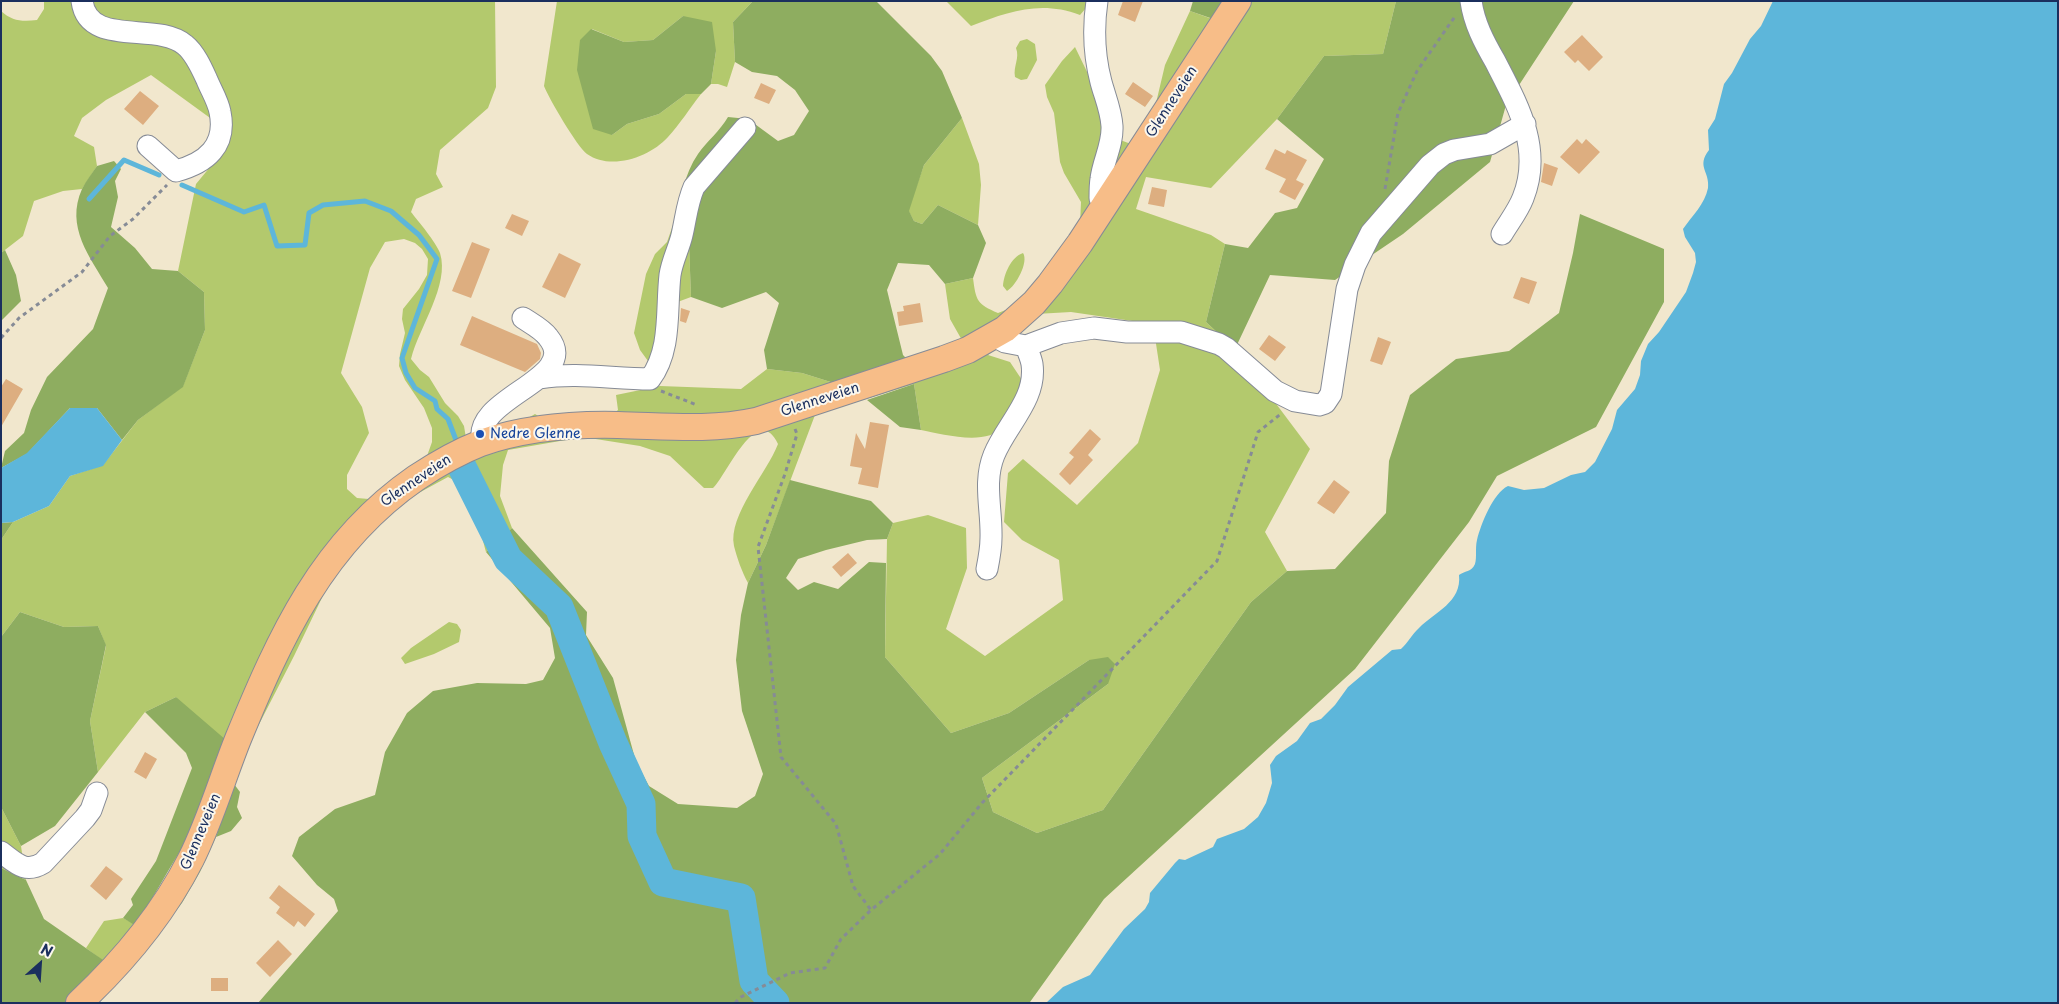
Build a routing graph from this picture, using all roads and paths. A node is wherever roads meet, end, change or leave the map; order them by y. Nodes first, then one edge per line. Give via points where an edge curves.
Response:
1 (82, 1) edge
2 (1096, 1) edge
3 (1238, 1) edge
4 (1465, 5) edge
5 (1525, 124) junction
6 (745, 128) dead end
7 (148, 146) dead end
8 (176, 171) junction
9 (1106, 202) junction
10 (1379, 224) junction
11 (1502, 234) dead end
12 (524, 318) dead end
13 (994, 336) junction
14 (1, 338) edge
15 (1026, 346) junction
16 (540, 378) junction
17 (650, 378) junction
18 (1295, 401) junction
19 (705, 407) dead end
20 (789, 409) junction
21 (483, 443) junction
22 (988, 569) dead end
23 (97, 793) dead end
24 (1, 852) edge
25 (871, 910) junction
26 (79, 1003) edge
27 (735, 1003) edge

1 - 8 street via 83,11 91,22 99,26 174,36 187,46 201,67 220,110 221,132 207,158
2 - 9 street via 1095,54 1113,128 1101,178 1100,198
3 - 9 main road, Glenneveien
4 - 5 street via 1519,106
4 - 10 path via 1417,71 1398,113
5 - 10 street via 1490,144 1444,154 1430,165
5 - 11 street via 1530,152 1526,186 1519,206
6 - 17 street via 698,180 690,196 670,275 662,351 656,371
7 - 8 street
8 - 14 path via 133,220 106,241 82,272 19,318
9 - 13 main road, Glenneveien via 1080,243 1034,303
10 - 18 street via 1362,248 1347,289 1329,399 1319,405
12 - 16 street via 545,333 553,345 554,358
13 - 15 street
13 - 20 main road, Glenneveien via 944,359
15 - 18 street via 1061,333 1094,328 1188,334 1226,348 1276,391
15 - 22 street via 1032,363 1032,383 1022,408 994,455 990,470
16 - 17 street via 558,375
16 - 21 street via 490,414 481,430
17 - 19 path via 664,393
18 - 25 path via 1258,432 1217,562 982,803 940,854
20 - 21 main road, Glenneveien via 737,425 697,428 563,427 514,434
20 - 25 path via 797,434 758,547 781,756 836,824 853,886
21 - 26 main road, Glenneveien via 435,465 401,489 352,532 329,560 278,650 238,739 204,829 176,886 126,955
23 - 24 street via 86,818 35,868 26,868
25 - 27 path via 841,939 825,968 790,973 741,996

